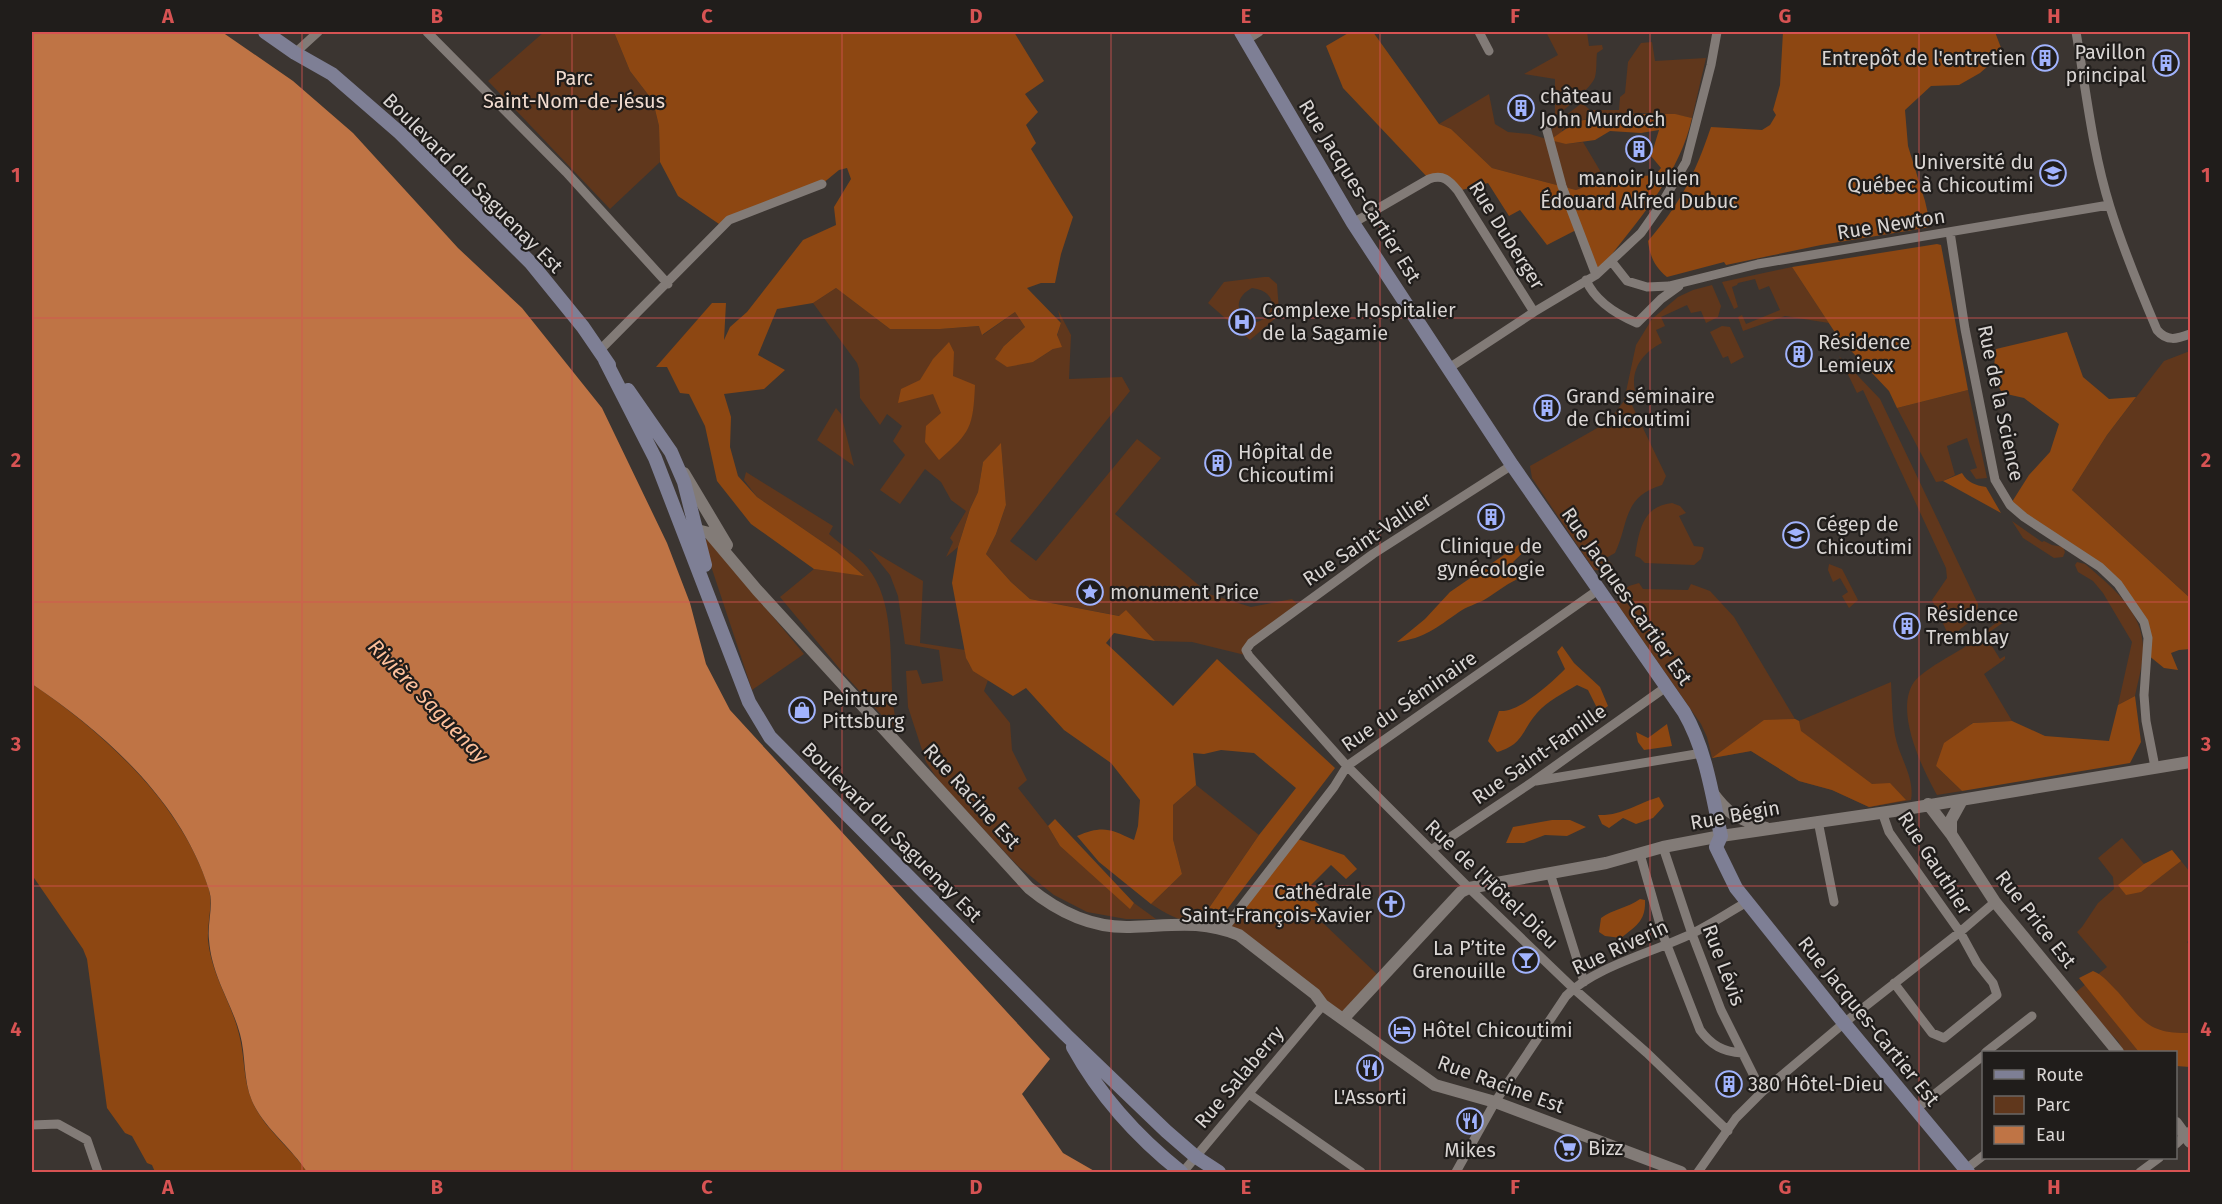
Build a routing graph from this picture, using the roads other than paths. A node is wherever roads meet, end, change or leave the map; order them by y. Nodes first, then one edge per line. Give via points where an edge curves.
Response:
1 (265, 32) edge
2 (318, 32) edge
3 (427, 32) edge
4 (1259, 32) edge
5 (1479, 32) edge
6 (1717, 32) edge
7 (2076, 32) edge
8 (1244, 36) edge
9 (1489, 51) dead end
10 (295, 53) junction
11 (1546, 127) dead end
12 (822, 184) dead end
13 (2109, 205) junction
14 (1353, 223) junction
15 (1950, 232) junction
16 (1612, 262) junction
17 (1596, 274) junction
18 (1586, 280) junction
19 (668, 284) junction
20 (1681, 285) junction
21 (1534, 312) junction
22 (2190, 334) edge
23 (602, 355) junction
24 (1449, 368) junction
25 (671, 452) junction
26 (1512, 465) junction
27 (681, 522) junction
28 (697, 530) junction
29 (749, 579) junction
30 (1598, 590) junction
31 (723, 633) junction
32 (1246, 650) joint
33 (1666, 687) junction
34 (1702, 753) junction
35 (2190, 762) edge
36 (1347, 766) junction
37 (2155, 767) junction
38 (1534, 781) junction
39 (1710, 789) junction
40 (1962, 800) junction
41 (1929, 804) junction
42 (1882, 812) junction
43 (1818, 821) junction
44 (1767, 829) junction
45 (1951, 834) junction
46 (1721, 836) junction
47 (1663, 848) junction
48 (1431, 850) junction
49 (1640, 854) junction
50 (1550, 873) junction
51 (1469, 888) junction
52 (1748, 902) junction
53 (1834, 902) dead end
54 (1995, 902) junction
55 (1224, 929) junction
56 (1960, 932) junction
57 (1692, 934) junction
58 (1667, 945) junction
59 (1584, 982) junction
60 (1894, 983) junction
61 (1573, 988) junction
62 (1323, 1005) junction
63 (2032, 1016) dead end
64 (1343, 1019) junction
65 (1844, 1023) junction
66 (1066, 1035) junction
67 (1989, 1051) edge
68 (2115, 1051) edge
69 (1742, 1053) junction
70 (1982, 1056) edge
71 (1762, 1092) junction
72 (1249, 1094) junction
73 (1495, 1102) junction
74 (1916, 1109) junction
75 (32, 1125) edge
76 (1728, 1131) junction
77 (1982, 1156) edge
78 (1196, 1157) junction
79 (2157, 1159) edge
80 (1967, 1171) edge
81 (98, 1173) edge
82 (1182, 1173) edge
83 (1219, 1173) edge
84 (1361, 1173) edge
85 (1456, 1173) edge
86 (1681, 1173) edge
87 (1698, 1173) edge
88 (2140, 1173) edge

1 - 10 main road, Boulevard du Saguenay Est
2 - 10 street
3 - 19 street via 566,172
4 - 8 street
5 - 9 street
6 - 16 street via 1686,162 1641,233
7 - 13 street
8 - 14 main road, Rue Jacques-Cartier Est
10 - 23 main road, Boulevard du Saguenay Est via 332,74 400,133 531,264
11 - 17 street via 1562,186
12 - 19 street via 729,220
13 - 15 street, Rue Newton
13 - 22 street via 2157,330 2171,339
14 - 21 street, Rue Duberger via 1429,179 1445,178 1458,191
14 - 24 main road, Rue Jacques-Cartier Est
15 - 20 street, Rue Newton via 1758,264
15 - 37 street, Rue de la Science via 1995,480 2010,505 2024,517 2100,567 2118,584 2144,622 2148,638 2144,695
16 - 17 street
16 - 20 street, Rue Newton via 1627,281 1647,287
17 - 18 street
18 - 20 street, Rue Newton via 1598,298 1637,323
18 - 21 street
19 - 23 street
21 - 24 street
23 - 25 main road, Boulevard du Saguenay Est
23 - 27 main road, Boulevard du Saguenay Est via 655,458
24 - 26 main road, Rue Jacques-Cartier Est
25 - 28 main road, Boulevard du Saguenay Est
25 - 29 street, Rue Racine Est
26 - 30 main road, Rue Jacques-Cartier Est
26 - 32 street, Rue Saint-Vallier via 1373,554
27 - 28 street, Rue Racine Est
27 - 31 main road, Boulevard du Saguenay Est
28 - 29 street, Rue Racine Est via 709,533
28 - 31 main road, Boulevard du Saguenay Est
29 - 55 street, Rue Racine Est via 1029,888 1048,903 1070,915 1118,926 1185,923
30 - 33 main road, Rue Jacques-Cartier Est
30 - 36 street, Rue du Séminaire
31 - 66 main road, Boulevard du Saguenay Est via 748,702 770,737
32 - 36 street, Rue de l'Hôtel-Dieu
33 - 34 main road, Rue Jacques-Cartier Est via 1696,733
33 - 38 street, Rue Saint-Famille
34 - 38 street
34 - 39 main road, Rue Jacques-Cartier Est
35 - 37 street, Rue Bégin
36 - 48 street, Rue de l'Hôtel-Dieu
36 - 55 street, Rue du Séminaire
37 - 40 street, Rue Bégin
38 - 48 street, Rue Saint-Famille
39 - 44 street via 1724,809
39 - 46 main road, Rue Jacques-Cartier Est
40 - 41 street, Rue Bégin
40 - 45 street via 1954,810
41 - 42 street, Rue Bégin
41 - 45 street, Rue Price Est
42 - 43 street, Rue Bégin
42 - 56 street, Rue Gauthier via 1889,832
43 - 44 street, Rue Bégin
43 - 53 street
44 - 46 street, Rue Bégin
45 - 54 street, Rue Price Est
46 - 47 street, Rue Bégin
46 - 52 main road, Rue Jacques-Cartier Est via 1716,847 1736,888
47 - 49 street, Rue Bégin
47 - 57 street, Rue Lévis
48 - 51 street, Rue de l'Hôtel-Dieu
49 - 50 street, Rue Bégin
49 - 58 street
50 - 51 street, Rue Bégin
50 - 59 street
51 - 61 street, Rue de l'Hôtel-Dieu
51 - 64 street
52 - 57 street, Rue Riverin
52 - 65 main road, Rue Jacques-Cartier Est
54 - 56 street
54 - 68 street, Rue Price Est
55 - 62 street, Rue Racine Est via 1239,935 1315,994
56 - 60 street
56 - 60 street, Rue Gauthier via 1997,995 1944,1038 1932,1033
57 - 58 street, Rue Riverin
57 - 69 street, Rue Lévis
58 - 59 street, Rue Riverin
58 - 69 street via 1707,1041 1721,1049
59 - 61 street, Rue Riverin
60 - 65 street
61 - 73 street, Rue Riverin
61 - 76 street, Rue de l'Hôtel-Dieu
62 - 64 street, Rue Racine Est
62 - 72 street, Rue Salaberry
63 - 67 street
64 - 73 street, Rue Racine Est via 1435,1085
65 - 71 street
65 - 74 main road, Rue Jacques-Cartier Est
66 - 78 main road, Boulevard du Saguenay Est
66 - 82 main road, Boulevard du Saguenay Est via 1090,1078 1124,1120
69 - 71 street, Rue Lévis
70 - 74 street
71 - 76 street
72 - 78 street, Rue Salaberry
72 - 84 street
73 - 85 street, Rue Riverin
73 - 86 street, Rue Racine Est
74 - 80 main road, Rue Jacques-Cartier Est
75 - 81 street via 58,1124 87,1140
76 - 87 street
77 - 80 street
78 - 82 street, Rue Salaberry
78 - 83 main road, Boulevard du Saguenay Est
79 - 88 street

